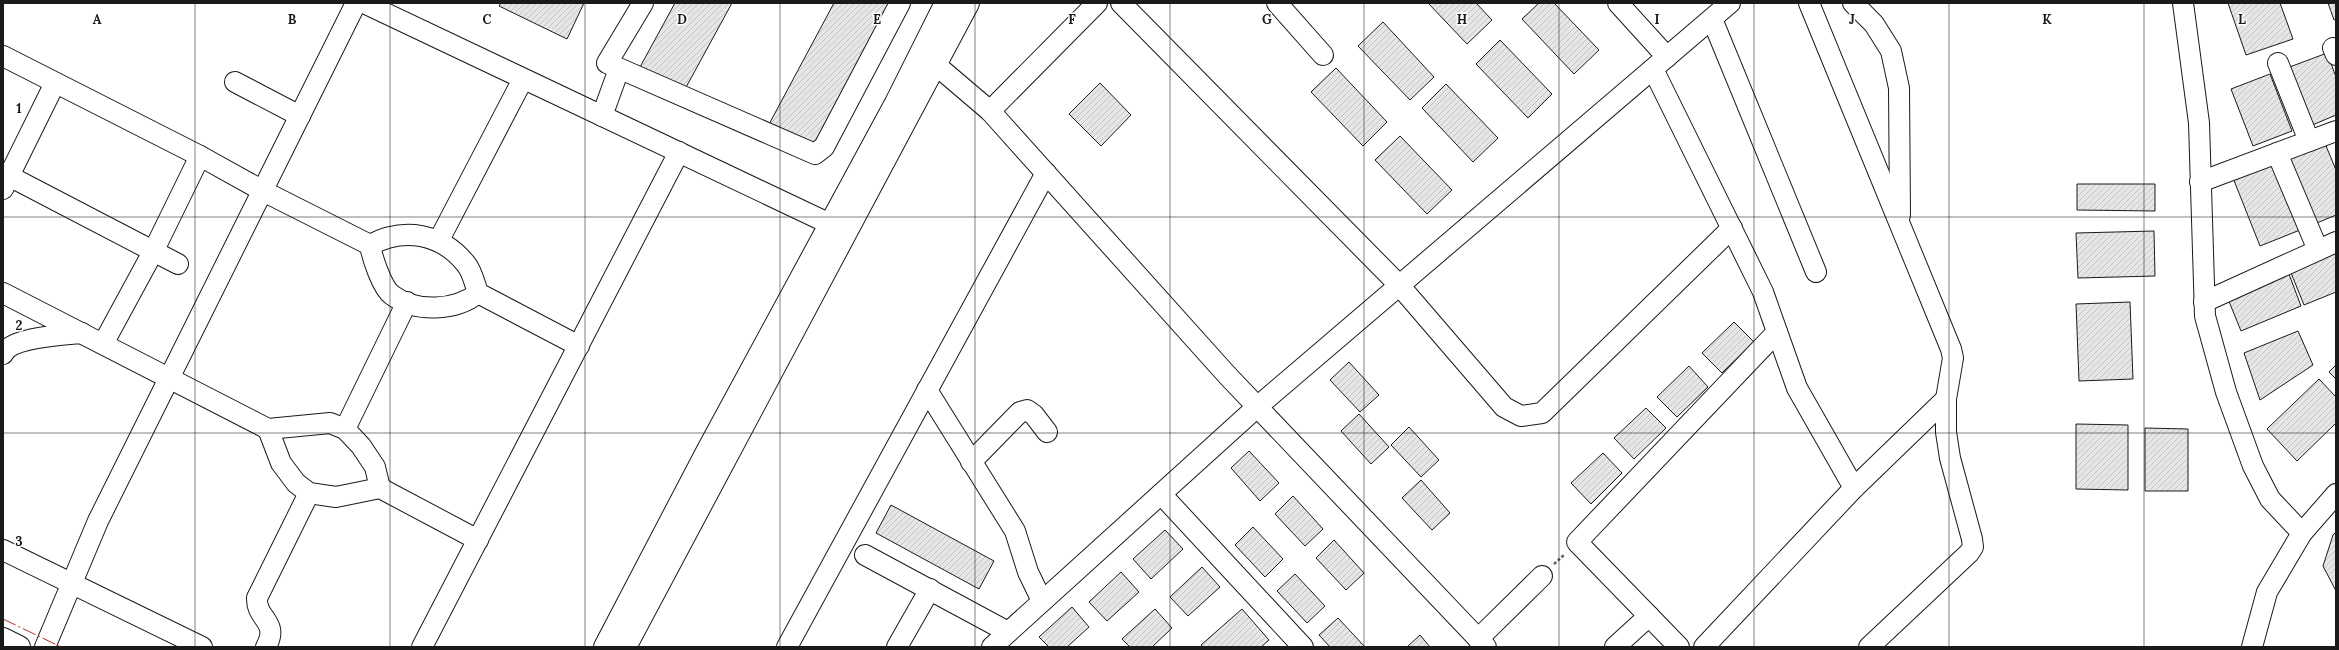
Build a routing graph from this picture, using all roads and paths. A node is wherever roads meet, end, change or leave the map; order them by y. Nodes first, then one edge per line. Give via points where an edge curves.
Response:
1 (356, 3) edge
2 (364, 3) edge
3 (643, 3) edge
4 (900, 3) edge
5 (946, 3) edge
6 (968, 3) edge
7 (1097, 3) edge
8 (1121, 3) edge
9 (1277, 3) edge
10 (1618, 3) edge
11 (1730, 3) edge
12 (1809, 3) edge
13 (1853, 3) edge
14 (2183, 3) edge
15 (1712, 19) junction
16 (1323, 55) dead end
17 (3, 56) edge
18 (928, 57) junction
19 (1660, 63) junction
20 (2278, 63) dead end
21 (619, 69) junction
22 (524, 79) junction
23 (235, 82) dead end
24 (55, 83) junction
25 (990, 111) junction
26 (300, 116) junction
27 (602, 116) junction
28 (2334, 136) edge
29 (2309, 141) junction
30 (679, 152) junction
31 (2277, 153) junction
32 (200, 156) junction
33 (1046, 173) junction
34 (2200, 182) junction
35 (6, 183) edge
36 (263, 191) junction
37 (838, 226) junction
38 (1900, 226) junction
39 (1732, 228) junction
40 (439, 240) junction
41 (370, 245) junction
42 (2327, 246) edge
43 (154, 250) junction
44 (178, 264) dead end
45 (1816, 272) dead end
46 (1399, 285) junction
47 (478, 292) junction
48 (3, 293) edge
49 (407, 302) junction
50 (2204, 302) junction
51 (1777, 332) junction
52 (82, 333) junction
53 (103, 344) junction
54 (579, 346) junction
55 (3, 354) edge
56 (170, 377) junction
57 (927, 390) junction
58 (1946, 399) junction
59 (1257, 407) junction
60 (268, 429) junction
61 (345, 429) junction
62 (1047, 432) dead end
63 (971, 462) junction
64 (380, 488) junction
65 (1854, 488) junction
66 (309, 493) junction
67 (1161, 494) junction
68 (2336, 494) edge
69 (2302, 533) junction
70 (478, 540) junction
71 (1577, 542) junction
72 (3, 550) edge
73 (865, 554) dead end
74 (1542, 576) joint
75 (71, 585) junction
76 (930, 590) junction
77 (1042, 601) junction
78 (1649, 616) junction
79 (1008, 632) junction
80 (3, 639) edge
81 (1482, 643) edge
82 (19, 647) edge
83 (45, 647) edge
84 (202, 647) edge
85 (266, 647) edge
86 (422, 647) edge
87 (605, 647) edge
88 (625, 647) edge
89 (786, 647) edge
90 (897, 647) edge
91 (992, 647) edge
92 (1303, 647) edge
93 (1615, 647) edge
94 (1679, 647) edge
95 (1704, 647) edge
96 (1869, 647) edge
97 (2252, 647) edge

1 - 26 street
2 - 22 street
3 - 21 street via 607,63
4 - 21 street via 824,147 815,154
5 - 18 main road
6 - 18 main road
7 - 25 street
8 - 46 street
9 - 16 street
10 - 19 street
11 - 15 street
12 - 38 street
13 - 38 street via 1874,24 1893,58 1899,88
14 - 34 street via 2193,67
15 - 19 street
15 - 45 street
17 - 24 street
18 - 25 street
18 - 37 main road
19 - 39 street
19 - 46 street
20 - 29 street
21 - 27 street
22 - 27 street
22 - 40 street
23 - 26 street
24 - 32 street
24 - 35 street
25 - 33 street
26 - 36 street
27 - 30 street
28 - 29 street
29 - 31 street
30 - 37 street
30 - 54 street
31 - 34 street
31 - 42 street
32 - 36 street
32 - 43 street
33 - 57 street
33 - 59 street
34 - 50 street
35 - 43 street
36 - 41 street
36 - 56 street
37 - 87 main road
37 - 88 main road
38 - 58 street via 1951,350 1953,358
39 - 46 street via 1542,413 1521,416 1504,407
39 - 51 street via 1763,292
40 - 41 street via 416,234 385,237
40 - 47 street via 467,264
41 - 49 street via 372,261 391,295
42 - 50 street
43 - 44 street
43 - 53 street
46 - 59 street
47 - 49 street via 468,301 427,309
47 - 54 street
48 - 52 street
49 - 61 street
50 - 69 street via 2205,316 2226,392 2253,466 2270,499
51 - 65 street via 1797,388
51 - 71 street
52 - 53 street
52 - 55 street via 32,339 10,346
53 - 56 street
54 - 70 street
56 - 60 street
56 - 75 street via 98,521
57 - 63 street
57 - 89 street
58 - 65 street
58 - 96 street via 1946,432 1950,458 1973,547
59 - 67 street
59 - 81 street
60 - 61 street via 330,423
60 - 66 street via 281,463 296,483
61 - 64 street via 361,446 375,468
62 - 63 street via 1034,415 1027,410 1020,412
63 - 77 street via 1015,531 1028,572
64 - 66 street via 336,497
64 - 70 street
65 - 95 street
66 - 85 street via 257,598 257,604 270,624 272,637
67 - 77 street
67 - 92 street
68 - 69 street
69 - 97 street via 2267,592
70 - 86 street
71 - 74 path
71 - 78 street
72 - 75 street
73 - 76 street
74 - 81 street
75 - 83 street
75 - 84 street
76 - 79 street
76 - 90 street
77 - 79 street
78 - 93 street
78 - 94 street
79 - 91 street
80 - 82 main road

